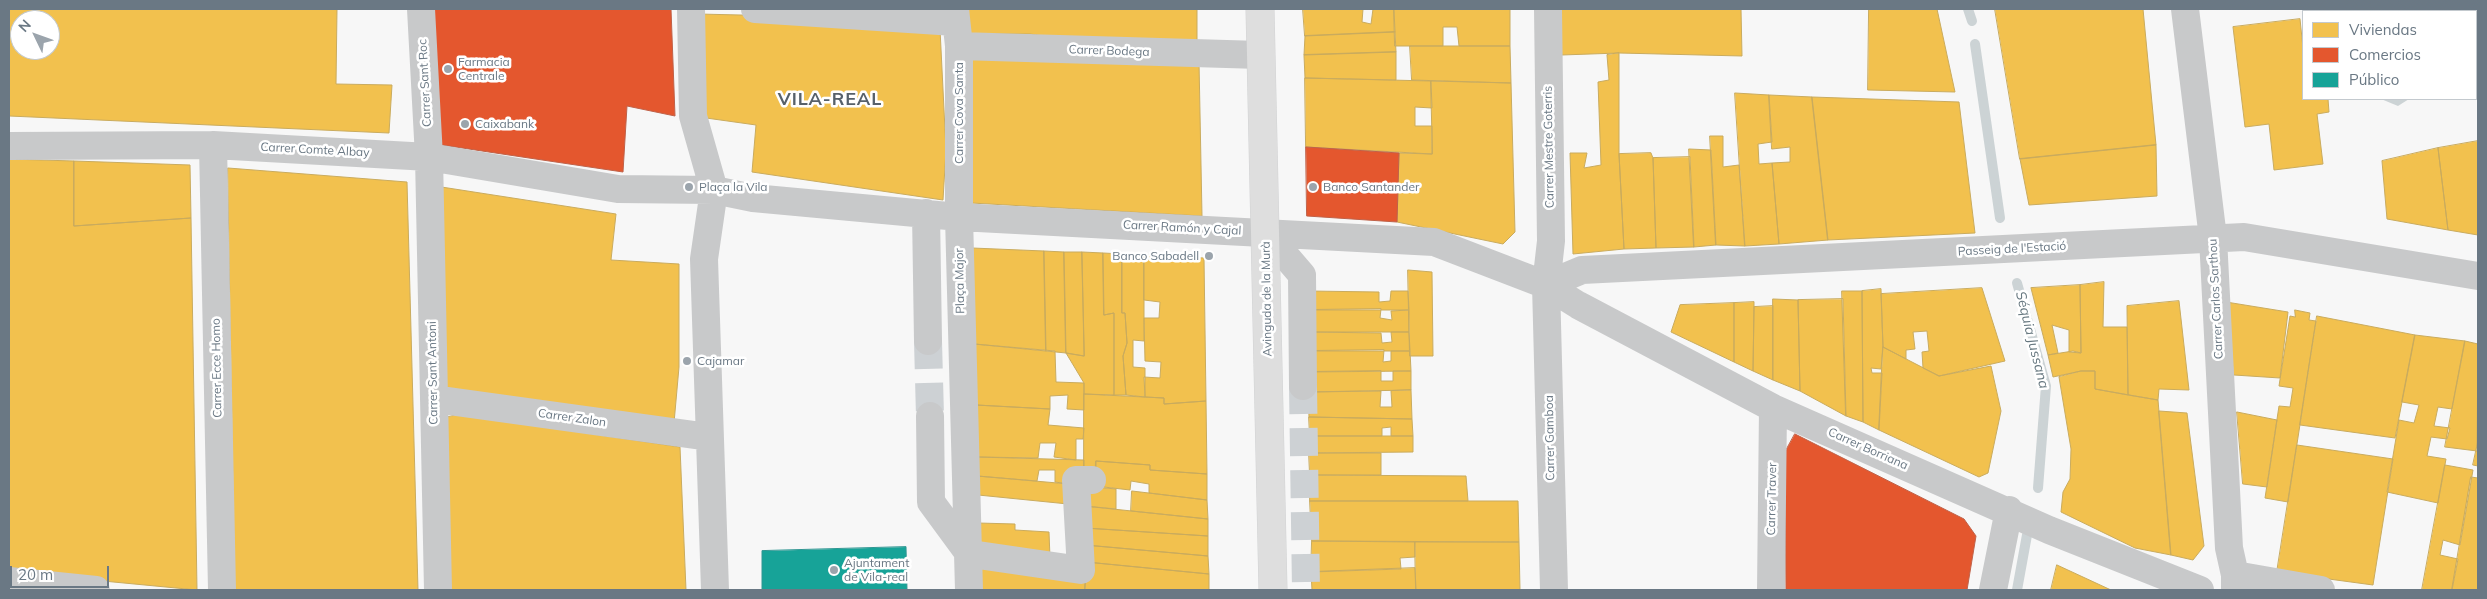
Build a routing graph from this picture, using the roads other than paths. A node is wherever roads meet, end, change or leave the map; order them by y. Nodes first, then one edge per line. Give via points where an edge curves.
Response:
1 (421, 9) edge
2 (692, 9) edge
3 (755, 9) edge
4 (1260, 9) edge
5 (1548, 9) edge
6 (2185, 9) edge
7 (956, 26) edge
8 (1260, 55) junction
9 (213, 145) junction
10 (9, 146) edge
11 (428, 157) junction
12 (714, 190) junction
13 (926, 212) junction
14 (959, 217) junction
15 (1266, 233) junction
16 (2214, 238) junction
17 (2478, 276) edge
18 (1546, 285) junction
19 (928, 341) tunnel mouth
20 (1303, 386) tunnel mouth
21 (434, 399) junction
22 (1773, 408) junction
23 (930, 416) tunnel mouth
24 (709, 437) junction
25 (1092, 480) dead end
26 (2009, 510) junction
27 (967, 551) junction
28 (9, 581) edge
29 (2235, 583) edge
30 (96, 590) edge
31 (222, 590) edge
32 (438, 590) edge
33 (715, 590) edge
34 (968, 590) edge
35 (1273, 590) edge
36 (1554, 590) edge
37 (1771, 590) edge
38 (1993, 590) edge
39 (2200, 590) edge
40 (2321, 590) edge

1 - 11 street, Carrer Sant Roc
2 - 12 street via 693,116
3 - 7 street, Carrer Bodega
4 - 8 main road, Avinguda de la Murà
5 - 18 street, Carrer Mestre Goterris via 1551,241
6 - 16 street, Carrer Carlos Sarthou
7 - 8 street, Carrer Bodega
7 - 14 street, Carrer Cova Santa
8 - 15 main road, Avinguda de la Murà
9 - 10 street, Carrer Comte Albay
9 - 11 street, Carrer Comte Albay
9 - 31 street, Carrer Ecce Homo
11 - 12 street, Carrer Comte Albay via 618,189
11 - 21 street, Carrer Sant Antoni
12 - 13 street via 754,198
12 - 24 street via 704,259
13 - 14 street
13 - 19 street
14 - 15 street, Carrer Ramón y Cajal
14 - 27 street, Plaça Major
15 - 18 street, Carrer Ramón y Cajal via 1434,242
15 - 20 street via 1302,275
15 - 35 main road, Avinguda de la Murà
16 - 17 street, Passeig de l'Estació via 2244,237
16 - 18 street, Passeig de l'Estació via 1582,270
16 - 29 street, Carrer Carlos Sarthou via 2229,548
18 - 22 street, Carrer Borriana
18 - 36 street, Carrer Gamboa
21 - 24 street, Carrer Zalon
21 - 32 street, Carrer Sant Antoni
22 - 26 street, Carrer Borriana
22 - 37 street, Carrer Traver
23 - 27 street via 931,502
24 - 33 street
25 - 27 street via 1076,480 1081,570
26 - 38 street
26 - 39 street, Carrer Borriana via 2049,530
27 - 34 street, Plaça Major
28 - 30 street
29 - 40 street

